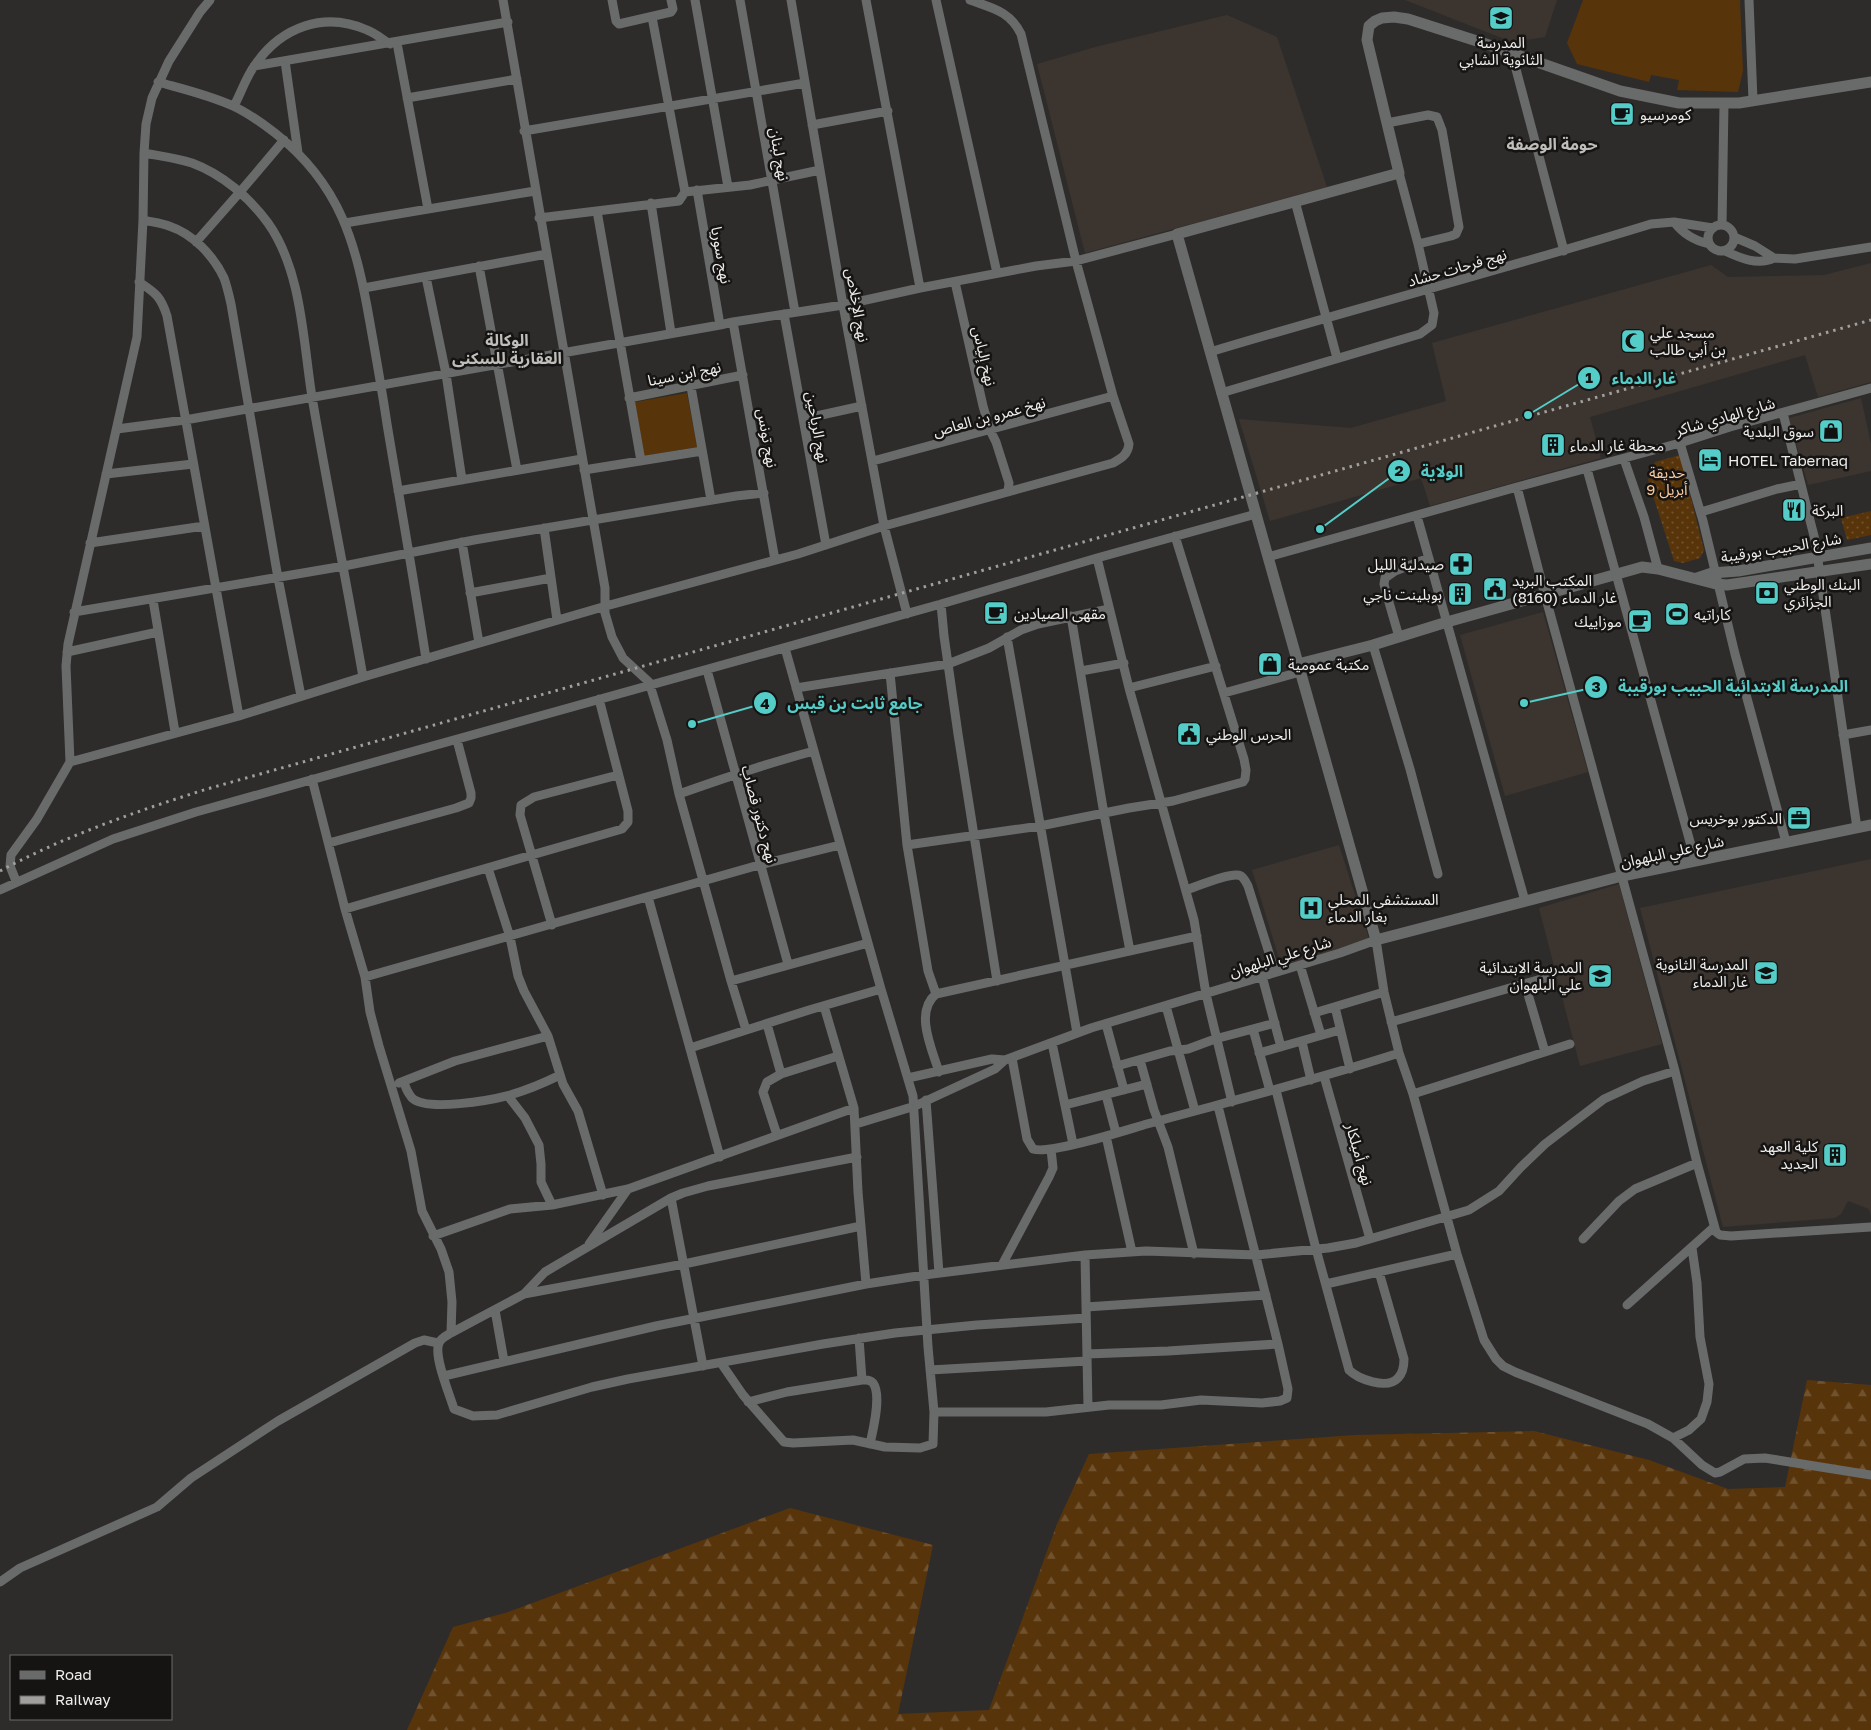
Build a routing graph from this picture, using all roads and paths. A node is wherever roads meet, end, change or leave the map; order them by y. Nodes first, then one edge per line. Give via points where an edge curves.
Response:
1 (210, 0) edge
2 (505, 0) edge
3 (612, 0) edge
4 (671, 0) edge
5 (695, 0) edge
6 (740, 0) edge
7 (791, 0) edge
8 (866, 0) edge
9 (936, 0) edge
10 (970, 0) edge
11 (1749, 0) edge
12 (652, 17) junction
13 (508, 22) junction
14 (393, 43) junction
15 (1512, 54) junction
16 (285, 61) junction
17 (254, 66) junction
18 (517, 80) junction
19 (158, 82) junction
20 (1871, 82) edge
21 (805, 83) junction
22 (755, 92) junction
23 (407, 98) junction
24 (713, 98) junction
25 (1753, 100) junction
26 (1724, 104) junction
27 (234, 106) junction
28 (668, 106) junction
29 (888, 111) junction
30 (1387, 123) junction
31 (812, 125) junction
32 (524, 131) junction
33 (284, 140) junction
34 (144, 153) junction
35 (298, 153) junction
36 (820, 170) junction
37 (1399, 173) junction
38 (771, 180) junction
39 (728, 187) junction
40 (697, 190) junction
41 (535, 191) junction
42 (240, 192) junction
43 (685, 192) junction
44 (1295, 201) junction
45 (651, 203) junction
46 (428, 209) junction
47 (597, 211) junction
48 (540, 218) junction
49 (142, 220) junction
50 (345, 222) junction
51 (1674, 222) junction
52 (1717, 226) junction
53 (1177, 234) junction
54 (1734, 237) junction
55 (196, 242) junction
56 (1418, 244) junction
57 (1709, 244) junction
58 (1871, 247) edge
59 (1564, 251) junction
60 (1724, 251) junction
61 (547, 254) junction
62 (1774, 258) junction
63 (1076, 261) junction
64 (479, 266) junction
65 (997, 273) junction
66 (426, 278) junction
67 (139, 282) junction
68 (955, 282) junction
69 (364, 288) junction
70 (920, 288) junction
71 (1428, 290) junction
72 (843, 305) junction
73 (795, 312) junction
74 (784, 314) junction
75 (1326, 317) junction
76 (733, 322) junction
77 (720, 325) junction
78 (671, 333) junction
79 (620, 342) junction
80 (564, 352) junction
81 (1210, 352) junction
82 (1337, 358) junction
83 (497, 366) junction
84 (446, 374) junction
85 (743, 375) junction
86 (381, 386) junction
87 (691, 387) junction
88 (1871, 388) edge
89 (1221, 393) junction
90 (1113, 396) junction
91 (312, 398) junction
92 (629, 398) junction
93 (862, 406) junction
94 (250, 409) junction
95 (1783, 413) junction
96 (803, 419) junction
97 (185, 420) junction
98 (117, 428) junction
99 (990, 430) junction
100 (1680, 443) junction
101 (702, 451) junction
102 (582, 459) junction
103 (1624, 459) junction
104 (641, 460) junction
105 (873, 462) junction
106 (193, 464) junction
107 (1587, 469) junction
108 (517, 470) junction
109 (584, 470) junction
110 (106, 474) junction
111 (462, 480) junction
112 (1801, 484) junction
113 (1517, 487) junction
114 (398, 491) junction
115 (1008, 492) junction
116 (764, 493) junction
117 (712, 500) junction
118 (1701, 512) junction
119 (1256, 514) junction
120 (1417, 516) junction
121 (592, 521) junction
122 (204, 526) junction
123 (884, 526) junction
124 (544, 528) junction
125 (1175, 536) junction
126 (462, 542) junction
127 (90, 543) junction
128 (826, 545) junction
129 (1871, 548) edge
130 (410, 553) junction
131 (1268, 557) junction
132 (1097, 558) junction
133 (1429, 558) junction
134 (1818, 558) junction
135 (775, 560) junction
136 (1871, 564) edge
137 (344, 566) junction
138 (1658, 569) junction
139 (1820, 572) junction
140 (1717, 573) junction
141 (1616, 574) junction
142 (278, 578) junction
143 (551, 578) junction
144 (1697, 578) junction
145 (1720, 585) junction
146 (214, 589) junction
147 (470, 593) junction
148 (1545, 595) junction
149 (153, 600) junction
150 (942, 604) junction
151 (606, 606) junction
152 (1109, 609) junction
153 (74, 612) junction
154 (907, 614) junction
155 (1071, 616) junction
156 (557, 620) junction
157 (1447, 622) junction
158 (158, 632) junction
159 (1008, 637) junction
160 (1399, 637) junction
161 (479, 643) junction
162 (1373, 645) junction
163 (785, 648) junction
164 (67, 652) junction
165 (426, 659) junction
166 (1124, 663) junction
167 (948, 664) junction
168 (1216, 666) junction
169 (1299, 668) junction
170 (707, 670) junction
171 (1081, 671) junction
172 (890, 673) junction
173 (363, 677) junction
174 (650, 685) junction
175 (796, 688) junction
176 (1130, 688) junction
177 (1224, 693) junction
178 (301, 696) junction
179 (599, 699) junction
180 (238, 716) junction
181 (1871, 730) edge
182 (175, 732) junction
183 (1844, 735) junction
184 (457, 740) junction
185 (814, 751) junction
186 (70, 762) junction
187 (618, 775) junction
188 (736, 775) junction
189 (312, 779) junction
190 (679, 794) junction
191 (1160, 803) junction
192 (1104, 814) junction
193 (1871, 825) edge
194 (1040, 826) junction
195 (1857, 828) junction
196 (974, 835) junction
197 (1786, 842) junction
198 (329, 843) junction
199 (840, 845) junction
200 (907, 845) junction
201 (531, 854) junction
202 (1695, 860) junction
203 (760, 866) junction
204 (488, 868) junction
205 (1438, 874) dead end
206 (1622, 876) junction
207 (16, 881) junction
208 (704, 881) junction
209 (0, 890) edge
210 (1186, 890) junction
211 (648, 897) junction
212 (1525, 901) junction
213 (345, 909) junction
214 (552, 924) junction
215 (1197, 936) junction
216 (510, 937) junction
217 (1376, 940) junction
218 (868, 943) junction
219 (1130, 951) junction
220 (788, 964) junction
221 (1300, 965) junction
222 (1064, 966) junction
223 (1275, 972) junction
224 (1262, 976) junction
225 (1552, 976) dead end
226 (365, 977) junction
227 (731, 981) junction
228 (997, 981) junction
229 (1525, 984) junction
230 (881, 989) junction
231 (1384, 992) junction
232 (936, 994) junction
233 (1206, 994) junction
234 (824, 1006) junction
235 (1166, 1006) junction
236 (1335, 1007) junction
237 (1314, 1012) junction
238 (1391, 1022) junction
239 (767, 1024) junction
240 (1106, 1024) junction
241 (1275, 1024) junction
242 (1253, 1029) junction
243 (746, 1030) junction
244 (1340, 1030) junction
245 (1077, 1033) junction
246 (1321, 1035) junction
247 (548, 1036) junction
248 (1215, 1039) junction
249 (1302, 1042) junction
250 (1052, 1044) junction
251 (1570, 1044) dead end
252 (690, 1048) junction
253 (1281, 1048) junction
254 (1178, 1050) junction
255 (1545, 1052) junction
256 (1260, 1053) junction
257 (1399, 1053) junction
258 (838, 1056) junction
259 (1009, 1059) junction
260 (1140, 1060) junction
261 (1117, 1066) junction
262 (1350, 1069) junction
263 (1675, 1071) junction
264 (938, 1072) junction
265 (781, 1074) junction
266 (560, 1075) junction
267 (1324, 1076) junction
268 (908, 1078) junction
269 (1311, 1080) junction
270 (404, 1081) junction
271 (1147, 1084) junction
272 (390, 1086) junction
273 (1124, 1090) junction
274 (1273, 1091) junction
275 (1413, 1094) junction
276 (1106, 1095) junction
277 (508, 1096) junction
278 (926, 1100) junction
279 (1232, 1102) junction
280 (1065, 1105) junction
281 (914, 1106) junction
282 (1218, 1106) junction
283 (854, 1108) junction
284 (1195, 1112) junction
285 (1158, 1121) junction
286 (856, 1124) junction
287 (1116, 1133) junction
288 (777, 1135) junction
289 (1106, 1136) junction
290 (1074, 1144) junction
291 (1051, 1149) junction
292 (720, 1157) junction
293 (857, 1157) junction
294 (1697, 1163) junction
295 (628, 1189) junction
296 (603, 1195) junction
297 (671, 1198) junction
298 (552, 1205) junction
299 (1447, 1217) junction
300 (861, 1226) junction
301 (1714, 1227) junction
302 (1871, 1228) edge
303 (433, 1236) junction
304 (1370, 1239) junction
305 (1583, 1239) dead end
306 (1692, 1248) junction
307 (586, 1249) junction
308 (1316, 1249) junction
309 (1132, 1252) junction
310 (1194, 1254) junction
311 (1457, 1254) junction
312 (1085, 1255) junction
313 (1256, 1255) junction
314 (684, 1264) junction
315 (1002, 1265) junction
316 (1379, 1272) junction
317 (939, 1273) junction
318 (924, 1275) junction
319 (866, 1284) junction
320 (1326, 1284) junction
321 (524, 1294) junction
322 (1266, 1295) junction
323 (1627, 1305) dead end
324 (1086, 1307) junction
325 (495, 1310) junction
326 (694, 1318) junction
327 (1086, 1318) junction
328 (927, 1329) junction
329 (451, 1333) junction
330 (859, 1338) junction
331 (438, 1343) junction
332 (1278, 1344) junction
333 (1087, 1357) junction
334 (504, 1361) junction
335 (721, 1363) junction
336 (703, 1366) junction
337 (930, 1370) junction
338 (444, 1376) junction
339 (862, 1380) junction
340 (748, 1402) junction
341 (1088, 1407) junction
342 (934, 1412) junction
343 (1672, 1438) junction
344 (870, 1444) junction
345 (1871, 1475) edge
346 (0, 1582) edge

1 - 19 street
2 - 13 street
3 - 12 street via 617,23
4 - 12 street via 671,12
5 - 24 street
6 - 22 street, نهج لبنان
7 - 21 street, نهج الإخلاص
8 - 29 street
9 - 65 street
10 - 63 street via 1009,16 1021,34
11 - 25 street
12 - 28 street
13 - 14 street
13 - 18 street
14 - 16 street
14 - 17 street via 350,24 313,24 280,38
14 - 23 street
15 - 26 street via 1620,92 1679,102
15 - 30 street via 1408,19 1394,17 1375,21 1369,26 1367,40
15 - 59 street
16 - 17 street
16 - 35 street
17 - 27 street
18 - 23 street
18 - 32 street
19 - 27 street via 198,92
19 - 34 street via 146,124
20 - 25 street
21 - 22 street
21 - 31 street, نهج الإخلاص
22 - 24 street
22 - 38 street, نهج لبنان
23 - 46 street
24 - 28 street
24 - 39 street
25 - 26 street
26 - 52 street
27 - 33 street
28 - 32 street
28 - 43 street
29 - 31 street
29 - 70 street
30 - 37 street
30 - 56 street via 1428,115 1437,117 1442,130 1459,228 1451,236
31 - 36 street, نهج الإخلاص
32 - 41 street
33 - 35 street
33 - 42 street
34 - 42 street via 193,164
34 - 49 street
35 - 50 street via 328,190
36 - 38 street
36 - 72 street, نهج الإخلاص
37 - 44 street
37 - 56 street
38 - 39 street
38 - 73 street, نهج لبنان
39 - 40 street
40 - 43 street
40 - 77 street, نهج سوريا
41 - 46 street
41 - 48 street
42 - 55 street
42 - 91 street via 269,224 285,251 294,280
43 - 45 street via 679,201
44 - 53 street
44 - 75 street
45 - 47 street
45 - 78 street
46 - 50 street
47 - 48 street
47 - 79 street
48 - 61 street
49 - 55 street via 169,226
49 - 67 street
50 - 69 street
51 - 52 street, نهج فرحات حشاد
51 - 57 street via 1684,234
51 - 59 street, نهج فرحات حشاد via 1651,224
52 - 54 street via 1730,229
52 - 57 street via 1708,235
53 - 63 street
53 - 81 street
54 - 60 street via 1732,246
54 - 62 street
55 - 94 street via 224,279
56 - 71 street
57 - 60 street via 1716,251
58 - 62 street via 1794,259
59 - 71 street, نهج فرحات حشاد
60 - 62 street via 1760,262
61 - 64 street
61 - 80 street
63 - 65 street
63 - 90 street
64 - 66 street
64 - 83 street
65 - 68 street
66 - 69 street
66 - 84 street
67 - 97 street via 154,291 164,307
67 - 98 street via 136,337
68 - 70 street
68 - 99 street, نهخ إلياس
69 - 86 street
70 - 72 street
71 - 75 street, نهج فرحات حشاد
71 - 82 street via 1434,313 1429,328 1420,334
72 - 73 street
72 - 93 street, نهج الإخلاص
73 - 74 street
74 - 76 street
74 - 96 street, نهج الرياحين
75 - 81 street, نهج فرحات حشاد
75 - 82 street
76 - 77 street
76 - 85 street, نهج تونس
77 - 78 street
78 - 79 street
79 - 80 street
79 - 92 street
80 - 83 street
80 - 102 street
81 - 89 street
82 - 89 street
83 - 84 street
83 - 108 street
84 - 86 street
84 - 111 street
85 - 87 street, نهج ابن سينا
85 - 116 street, نهج تونس
86 - 91 street
86 - 114 street
87 - 92 street, نهج ابن سينا
87 - 101 street
88 - 95 street, شارع الهادي شاكر
89 - 119 street
90 - 99 street, نهخ عمرو بن العاص
90 - 115 street via 1129,444 1123,457
91 - 94 street
91 - 137 street
92 - 104 street
93 - 96 street
93 - 105 street, نهج الإخلاص
94 - 97 street
94 - 142 street
95 - 100 street, شارع الهادي شاكر
95 - 112 street
96 - 128 street, نهج الرياحين
97 - 98 street
97 - 106 street
98 - 110 street
99 - 105 street, نهخ عمرو بن العاص
99 - 115 street, نهخ إلياس via 1009,483
100 - 103 street, شارع الهادي شاكر
100 - 118 street
101 - 104 street
101 - 117 street
102 - 108 street
102 - 109 street
103 - 107 street, شارع الهادي شاكر
103 - 138 street
104 - 109 street
105 - 123 street, نهج الإخلاص
106 - 110 street
106 - 122 street
107 - 113 street, شارع الهادي شاكر
107 - 141 street
108 - 111 street
109 - 121 street
110 - 127 street
111 - 114 street
112 - 118 street
112 - 134 street
113 - 120 street, شارع الهادي شاكر
113 - 148 street
114 - 130 street
115 - 123 street
116 - 117 street
116 - 135 street, نهج تونس
117 - 121 street
118 - 140 street
119 - 125 street
119 - 131 street
120 - 131 street, شارع الهادي شاكر
120 - 133 street
121 - 124 street
121 - 151 street
122 - 127 street
122 - 146 street
123 - 128 street
123 - 154 street, نهج الإخلاص
124 - 126 street
124 - 143 street
125 - 132 street
125 - 168 street
126 - 130 street
126 - 147 street
127 - 153 street
128 - 135 street
129 - 134 street, شارع الحبيب بورقيبة
130 - 137 street
130 - 165 street
131 - 169 street
132 - 150 street
132 - 152 street
133 - 157 street
133 - 160 street via 1395,571 1386,578 1384,584
134 - 139 street
134 - 140 street, شارع الحبيب بورقيبة
135 - 151 street
136 - 139 street, شارع الحبيب بورقيبة
137 - 142 street
137 - 173 street
138 - 141 street, شارع الحبيب بورقيبة via 1642,567
138 - 144 street, شارع الحبيب بورقيبة
139 - 145 street, شارع الحبيب بورقيبة
139 - 183 street
140 - 144 street, شارع الحبيب بورقيبة
140 - 145 street
141 - 148 street, شارع الحبيب بورقيبة
141 - 202 street
142 - 146 street
142 - 178 street
143 - 147 street
143 - 156 street
144 - 145 street, شارع الحبيب بورقيبة
145 - 197 street via 1735,654
146 - 149 street
146 - 180 street
147 - 161 street
148 - 157 street, شارع الحبيب بورقيبة
148 - 206 street
149 - 153 street
149 - 158 street
150 - 154 street
150 - 167 street
151 - 156 street
151 - 174 street via 609,629 623,658
152 - 155 street
152 - 166 street
153 - 164 street
154 - 163 street
155 - 159 street via 1038,624
155 - 171 street
156 - 161 street
157 - 160 street, شارع الحبيب بورقيبة
157 - 212 street
158 - 164 street
158 - 182 street
159 - 167 street
159 - 194 street
160 - 162 street, شارع الحبيب بورقيبة
161 - 165 street
162 - 169 street, شارع الحبيب بورقيبة
162 - 205 street
163 - 170 street
163 - 175 street
164 - 186 street
165 - 173 street
166 - 171 street
166 - 176 street
167 - 172 street
167 - 196 street
168 - 176 street
168 - 177 street
169 - 177 street
169 - 217 street
170 - 174 street
170 - 188 street, نهج دكتور قصاب
171 - 192 street
172 - 175 street
172 - 200 street
173 - 178 street
174 - 179 street
174 - 190 street
175 - 185 street
176 - 191 street
177 - 191 street via 1244,759 1245,779 1187,798
178 - 180 street
179 - 184 street
179 - 187 street
180 - 182 street
181 - 183 street
182 - 186 street
183 - 195 street
184 - 189 street
184 - 198 street via 471,793 469,803
185 - 188 street
185 - 199 street
186 - 207 street via 41,813 11,854 10,866
187 - 201 street via 629,818 622,829
187 - 201 street via 524,802 520,815
188 - 190 street
188 - 203 street, نهج دكتور قصاب
189 - 198 street
189 - 207 street via 152,825
190 - 208 street
191 - 192 street
191 - 210 street
192 - 194 street
192 - 219 street
193 - 195 street, شارع علي البلهوان
194 - 196 street
194 - 222 street
195 - 197 street, شارع علي البلهوان
196 - 200 street
196 - 228 street
197 - 202 street, شارع علي البلهوان
198 - 213 street
199 - 203 street
199 - 218 street
200 - 232 street via 928,971
201 - 204 street
201 - 214 street
202 - 206 street, شارع علي البلهوان
203 - 208 street
203 - 220 street, نهج دكتور قصاب
204 - 213 street
204 - 216 street
206 - 212 street, شارع علي البلهوان
206 - 263 street
207 - 209 street
208 - 211 street
208 - 227 street
210 - 215 street
210 - 223 street via 1228,876 1243,877
211 - 214 street
211 - 252 street
212 - 217 street, شارع علي البلهوان
213 - 226 street
214 - 216 street
215 - 219 street
215 - 233 street
216 - 226 street
216 - 247 street via 521,984
217 - 221 street, شارع علي البلهوان
217 - 231 street
218 - 220 street
218 - 230 street
219 - 222 street
220 - 227 street
221 - 223 street, شارع علي البلهوان
221 - 237 street
222 - 228 street
222 - 245 street
223 - 224 street, شارع علي البلهوان
224 - 233 street, شارع علي البلهوان
224 - 241 street
225 - 229 street
226 - 272 street via 370,1012
227 - 243 street
228 - 232 street
229 - 238 street
229 - 255 street
230 - 234 street
230 - 268 street
231 - 236 street
231 - 238 street
232 - 264 street via 929,1001 925,1014
233 - 235 street, شارع علي البلهوان
233 - 248 street
234 - 239 street
234 - 258 street
235 - 240 street, شارع علي البلهوان
235 - 254 street
236 - 237 street
236 - 244 street
237 - 246 street
238 - 257 street
239 - 243 street
239 - 265 street
240 - 245 street, شارع علي البلهوان
240 - 261 street
241 - 242 street
241 - 253 street
242 - 248 street
242 - 256 street
243 - 252 street
244 - 246 street
244 - 262 street
245 - 250 street, شارع علي البلهوان
246 - 249 street
247 - 266 street
247 - 270 street via 454,1061
248 - 254 street
248 - 279 street
249 - 253 street
249 - 269 street
250 - 259 street, شارع علي البلهوان
250 - 280 street
251 - 255 street
252 - 292 street
253 - 256 street
254 - 260 street
254 - 284 street
255 - 275 street
256 - 274 street
257 - 262 street
257 - 275 street
258 - 265 street
258 - 283 street
259 - 264 street via 992,1059
259 - 278 street, شارع علي البلهوان
259 - 291 street via 1027,1140 1033,1149
260 - 261 street
260 - 271 street
261 - 273 street
262 - 267 street
263 - 294 street
263 - 299 street via 1642,1081 1604,1099 1545,1144 1500,1191 1469,1210
264 - 268 street
265 - 288 street via 767,1082 763,1092
266 - 277 street
266 - 296 street via 578,1111
267 - 269 street
267 - 304 street, نهج أميلكار
268 - 281 street
269 - 274 street
270 - 272 street
270 - 277 street via 413,1099 438,1105
271 - 273 street
271 - 285 street
272 - 303 street via 411,1150 422,1211
273 - 276 street
274 - 279 street
274 - 308 street
275 - 299 street
276 - 280 street
276 - 287 street
277 - 298 street via 529,1125 539,1146 541,1182
278 - 281 street, شارع علي البلهوان
278 - 317 street
279 - 282 street
280 - 290 street
281 - 286 street, شارع علي البلهوان
281 - 318 street
282 - 284 street
282 - 313 street
283 - 286 street
283 - 288 street
284 - 285 street
285 - 287 street
285 - 310 street via 1168,1147
286 - 293 street
287 - 289 street
288 - 292 street
289 - 290 street
289 - 309 street
290 - 291 street
291 - 315 street via 1051,1172
292 - 295 street
293 - 297 street via 708,1186
293 - 300 street
294 - 301 street
294 - 305 street via 1635,1189
295 - 296 street
295 - 307 street
296 - 298 street
297 - 307 street
297 - 314 street
298 - 303 street via 510,1209
299 - 304 street
299 - 311 street
300 - 314 street
300 - 319 street
301 - 302 street via 1720,1235 1731,1236
301 - 306 street
303 - 329 street via 450,1272
304 - 308 street
306 - 323 street
306 - 343 street via 1700,1337 1709,1384 1707,1402 1700,1419 1689,1430
307 - 321 street via 545,1272
308 - 313 street
308 - 320 street
309 - 310 street
309 - 312 street
310 - 313 street
311 - 316 street
311 - 343 street via 1484,1340 1503,1366 1648,1424
312 - 315 street
312 - 324 street
313 - 322 street
314 - 321 street
314 - 326 street
315 - 317 street
316 - 320 street
316 - 320 street via 1404,1359 1398,1379 1390,1383 1361,1378 1349,1370
317 - 318 street
318 - 319 street
318 - 328 street
319 - 326 street
321 - 325 street
322 - 324 street
322 - 332 street
324 - 327 street
325 - 329 street
325 - 334 street
326 - 334 street
326 - 336 street
327 - 328 street
327 - 333 street
328 - 330 street
328 - 337 street
329 - 331 street
330 - 335 street
330 - 339 street
331 - 338 street via 437,1354
331 - 346 street via 424,1340 415,1343 278,1421 191,1478 157,1507 20,1568
332 - 333 street
332 - 341 street via 1288,1389 1284,1400 1251,1403 1201,1400 1161,1405
333 - 337 street
333 - 341 street
334 - 338 street
335 - 336 street
335 - 340 street
336 - 338 street via 592,1387 485,1416 473,1416 454,1408
337 - 342 street
339 - 340 street
339 - 344 street via 870,1380 875,1390 875,1419
340 - 344 street via 784,1442 852,1440
341 - 342 street via 1046,1412
342 - 344 street via 935,1438 932,1446 902,1448
343 - 345 street via 1715,1473 1751,1458

